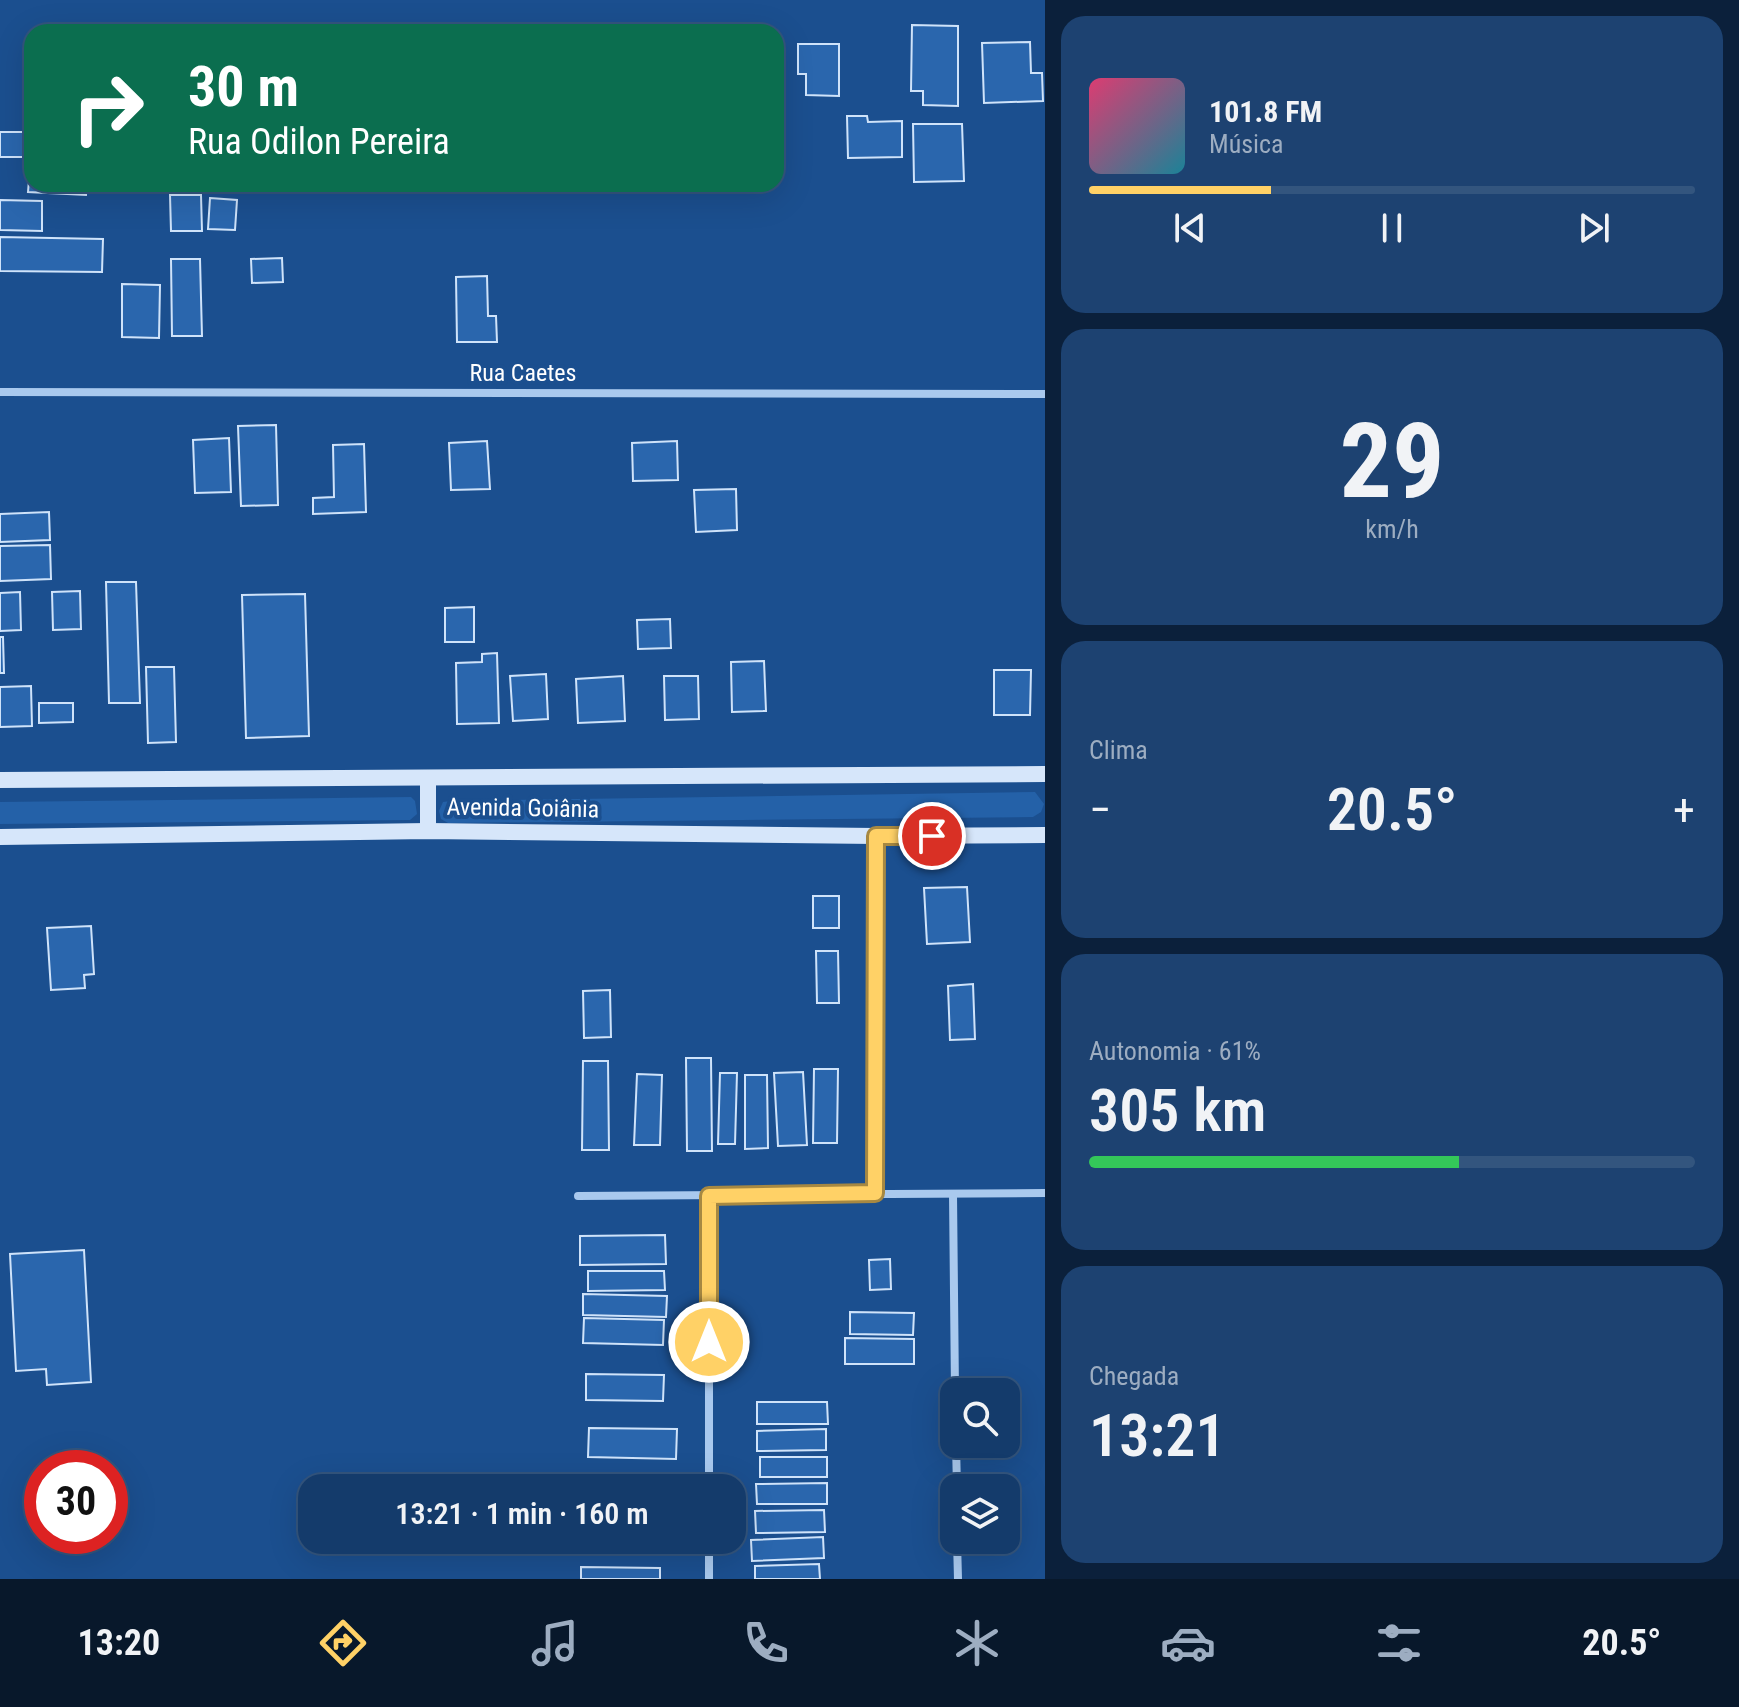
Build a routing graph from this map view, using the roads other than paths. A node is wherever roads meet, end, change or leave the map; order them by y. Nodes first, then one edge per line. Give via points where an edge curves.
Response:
1 (0, 392) edge
2 (1045, 394) edge
3 (1045, 774) edge
4 (428, 778) junction
5 (0, 780) edge
6 (428, 831) junction
7 (1045, 835) edge
8 (876, 836) junction
9 (0, 837) edge
10 (875, 1193) junction
11 (1045, 1193) edge
12 (953, 1194) junction
13 (578, 1196) dead end
14 (709, 1196) junction
15 (955, 1378) edge
16 (709, 1474) edge
17 (709, 1554) edge
18 (957, 1554) edge
19 (709, 1579) edge
20 (958, 1579) edge

1 - 2 street, Rua Caetes
3 - 4 street, Avenida Goiânia
4 - 5 street, Avenida Goiânia
4 - 6 street
6 - 8 street, Avenida Goiânia
6 - 9 street, Avenida Goiânia
7 - 8 street, Avenida Goiânia
8 - 10 street
10 - 12 street
10 - 14 street
11 - 12 street
12 - 15 street
13 - 14 street
14 - 16 street
17 - 19 street
18 - 20 street

